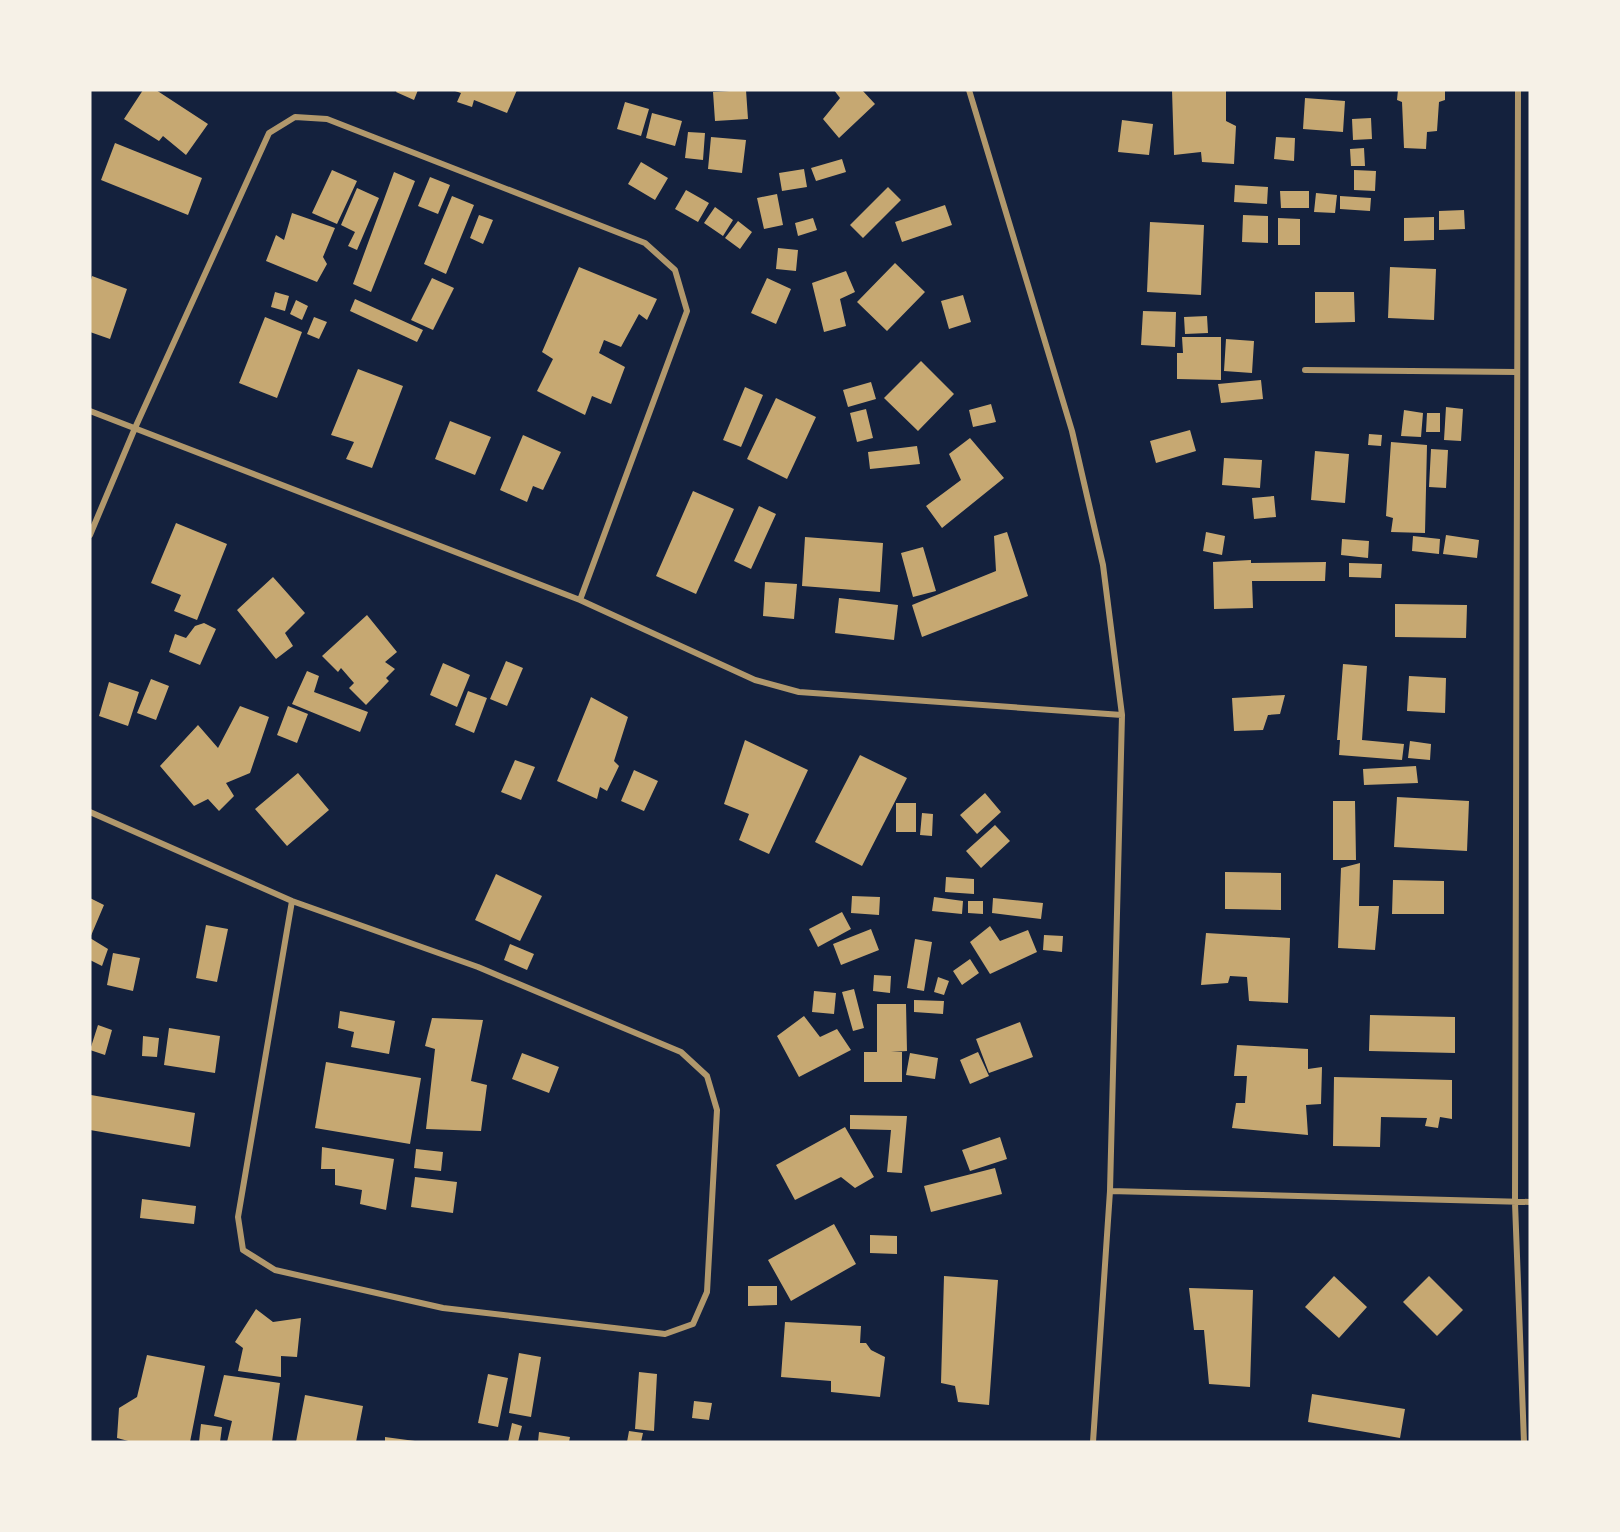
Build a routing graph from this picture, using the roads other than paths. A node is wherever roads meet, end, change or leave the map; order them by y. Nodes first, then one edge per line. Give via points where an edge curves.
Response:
1 (969, 90) edge
2 (1518, 90) edge
3 (1305, 370) dead end
4 (1517, 372) junction
5 (90, 411) edge
6 (135, 428) junction
7 (90, 535) edge
8 (580, 600) junction
9 (1122, 716) junction
10 (90, 812) edge
11 (292, 901) junction
12 (1110, 1191) junction
13 (1530, 1202) edge
14 (1515, 1203) junction
15 (1093, 1442) edge
16 (1524, 1442) edge

1 - 9 street via 1072,432 1103,565
2 - 4 street
3 - 4 street
4 - 14 street
5 - 6 street
6 - 7 street
6 - 8 street
6 - 8 street via 269,133 295,117 327,119 645,243 675,270 687,311
8 - 9 street via 755,680 800,693
9 - 12 street
10 - 11 street
11 - 11 street via 238,1217 243,1250 275,1270 443,1308 665,1334 693,1324 706,1292 717,1110 707,1076 670,1047 477,967
12 - 14 street
12 - 15 street
13 - 14 street
14 - 16 street

